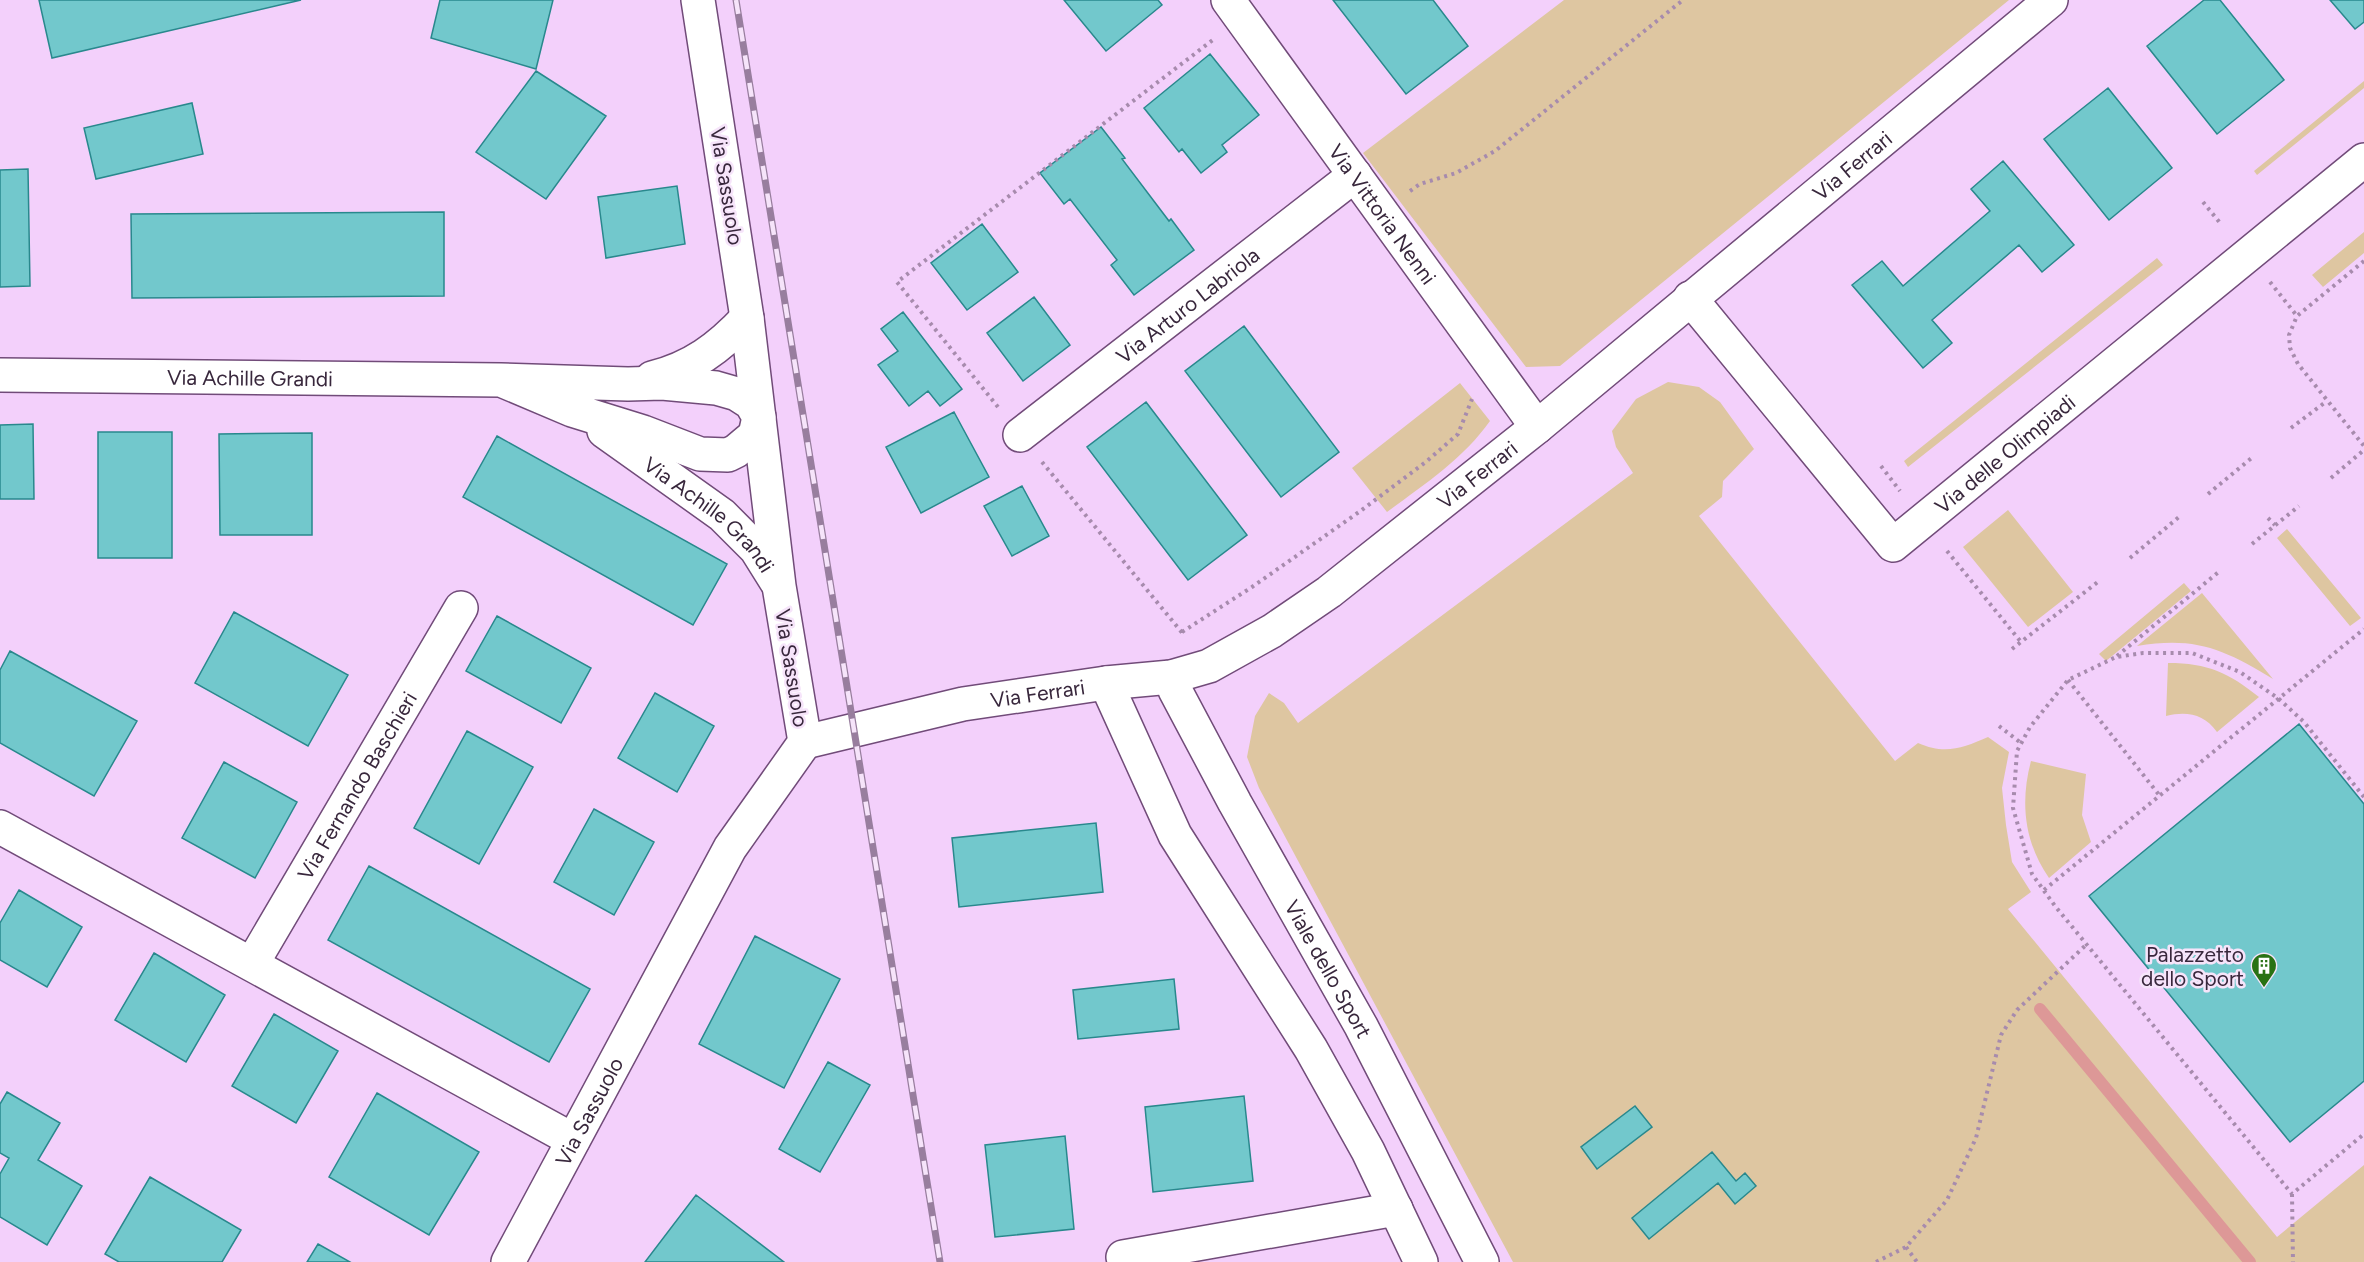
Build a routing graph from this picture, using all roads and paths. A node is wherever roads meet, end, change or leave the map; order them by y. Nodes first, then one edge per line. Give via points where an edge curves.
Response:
1 (698, 0) edge
2 (1683, 0) edge
3 (2051, 0) edge
4 (1235, 9) edge
5 (2364, 160) edge
6 (1355, 175) junction
7 (1404, 196) dead end
8 (2203, 202) dead end
9 (2221, 224) dead end
10 (2364, 261) edge
11 (2266, 277) dead end
12 (1690, 298) junction
13 (2297, 316) junction
14 (747, 318) junction
15 (0, 375) edge
16 (501, 380) junction
17 (628, 384) junction
18 (1476, 390) dead end
19 (2327, 400) junction
20 (572, 411) junction
21 (759, 417) junction
22 (1537, 427) junction
23 (2290, 428) dead end
24 (1020, 435) junction
25 (2364, 448) edge
26 (2254, 456) dead end
27 (1881, 466) dead end
28 (2331, 478) dead end
29 (1903, 494) dead end
30 (2208, 494) dead end
31 (2299, 506) dead end
32 (2179, 517) dead end
33 (2268, 518) dead end
34 (2275, 525) junction
35 (2252, 544) dead end
36 (1947, 551) dead end
37 (2130, 558) dead end
38 (2221, 570) dead end
39 (2099, 581) dead end
40 (779, 586) junction
41 (460, 608) dead end
42 (2364, 629) edge
43 (1182, 632) junction
44 (2022, 642) junction
45 (2012, 649) dead end
46 (2116, 657) junction
47 (1209, 666) junction
48 (1171, 677) junction
49 (2068, 680) junction
50 (1106, 683) junction
51 (2279, 699) junction
52 (2000, 726) dead end
53 (805, 742) junction
54 (2021, 743) junction
55 (2160, 796) junction
56 (2364, 796) edge
57 (0, 826) edge
58 (2044, 890) junction
59 (2087, 944) junction
60 (252, 964) junction
61 (2364, 1134) edge
62 (573, 1140) junction
63 (2292, 1194) junction
64 (1396, 1209) junction
65 (1906, 1247) junction
66 (1123, 1257) dead end
67 (508, 1262) edge
68 (1421, 1262) edge
69 (1482, 1262) edge
70 (1876, 1262) edge
71 (1917, 1262) edge
72 (2293, 1262) edge

1 - 14 street, Via Sassuolo
2 - 7 path via 1495,151 1456,173 1420,184
3 - 12 street, Via Ferrari
4 - 6 street, Via Vittoria Nenni
4 - 24 path via 897,282
5 - 12 street, Via delle Olimpiadi via 1893,545
6 - 22 street, Via Vittoria Nenni
6 - 24 street, Via Arturo Labriola
8 - 9 path
10 - 13 path
11 - 13 path
12 - 22 street, Via Ferrari
13 - 19 path via 2289,335 2290,348
14 - 17 street, Via Achille Grandi via 712,352 663,375
14 - 21 street, Via Sassuolo
15 - 16 street, Via Achille Grandi
16 - 17 street, Via Achille Grandi
16 - 20 street, Via Achille Grandi
17 - 21 street, Via Achille Grandi via 716,388 752,403
18 - 43 path via 1458,434 1427,461 1262,580
19 - 23 path
19 - 25 path
20 - 21 street, Via Achille Grandi via 714,456 728,455 746,444 755,435
20 - 40 street, Via Achille Grandi via 722,515 756,549
21 - 40 street, Via Sassuolo
22 - 47 street, Via Ferrari via 1329,592 1272,631
24 - 43 path
25 - 28 path
26 - 30 path
27 - 29 path
31 - 34 path
32 - 37 path
33 - 34 path
34 - 35 path
36 - 44 path
38 - 46 path
39 - 44 path
40 - 53 street, Via Sassuolo
41 - 60 street, Via Fernando Baschieri
42 - 51 path
43 - 47 path
44 - 45 path
46 - 49 path
46 - 51 path via 2192,653 2240,672
47 - 48 street, Via Ferrari
48 - 50 street, Via Ferrari
48 - 69 street, Viale dello Sport via 1235,803 1360,1026
49 - 54 path
49 - 55 path
50 - 53 street, Via Ferrari via 963,705
50 - 64 street via 1175,835 1311,1049
51 - 55 path
51 - 56 path via 2304,722
52 - 54 path
53 - 62 street, Via Sassuolo via 730,848
54 - 58 path via 2013,808 2032,874
55 - 58 path
57 - 60 street
58 - 59 path
59 - 63 path
59 - 65 path via 2017,1010 2001,1035 1977,1138 1947,1200
60 - 62 street
61 - 63 path
62 - 67 street, Via Sassuolo
63 - 72 path
64 - 66 street
64 - 68 street
65 - 70 path
65 - 71 path

